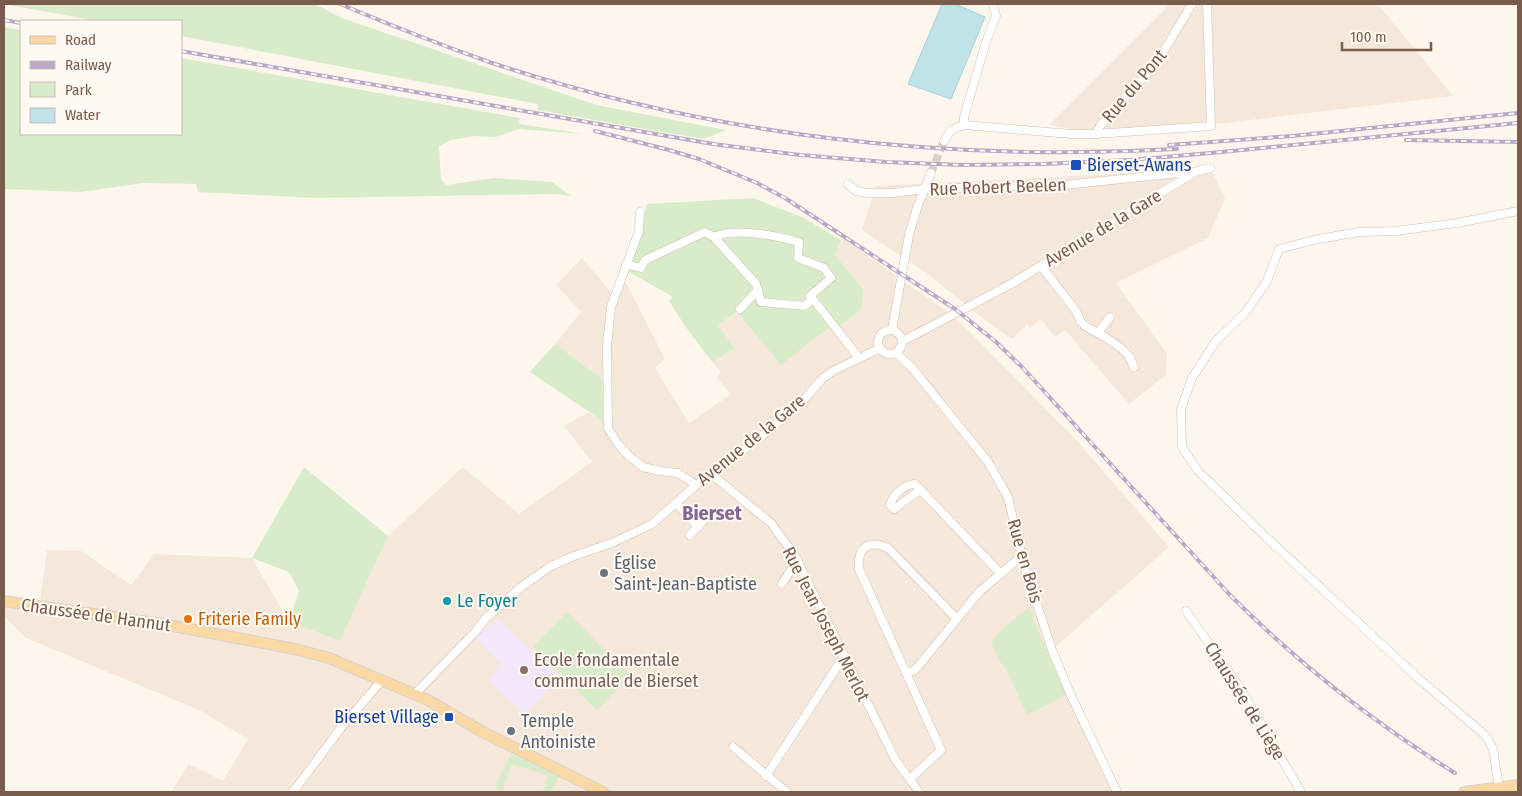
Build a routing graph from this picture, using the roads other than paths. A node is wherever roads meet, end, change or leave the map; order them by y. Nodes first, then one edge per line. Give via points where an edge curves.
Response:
1 (993, 4) edge
2 (1192, 4) edge
3 (1207, 4) edge
4 (964, 125) junction
5 (1096, 134) junction
6 (944, 141) tunnel mouth
7 (1210, 168) dead end
8 (1198, 171) junction
9 (931, 173) tunnel mouth
10 (848, 184) dead end
11 (925, 189) junction
12 (1518, 211) edge
13 (640, 212) dead end
14 (714, 236) junction
15 (626, 264) junction
16 (1041, 266) junction
17 (758, 290) junction
18 (813, 299) junction
19 (740, 309) dead end
20 (1110, 317) dead end
21 (892, 330) junction
22 (1098, 333) junction
23 (902, 341) junction
24 (880, 348) junction
25 (896, 353) junction
26 (859, 358) junction
27 (1134, 367) dead end
28 (711, 474) junction
29 (696, 485) junction
30 (920, 490) dead end
31 (676, 502) junction
32 (704, 520) dead end
33 (698, 527) junction
34 (690, 535) dead end
35 (1022, 558) junction
36 (797, 560) junction
37 (1000, 573) junction
38 (782, 584) dead end
39 (4, 602) edge
40 (1186, 611) dead end
41 (957, 619) junction
42 (844, 656) junction
43 (906, 673) junction
44 (382, 680) junction
45 (415, 694) junction
46 (733, 747) dead end
47 (766, 776) junction
48 (910, 779) junction
49 (1518, 786) edge
50 (1499, 788) junction
51 (293, 792) edge
52 (603, 792) edge
53 (787, 792) edge
54 (919, 792) edge
55 (1117, 792) edge
56 (1301, 792) edge
57 (1464, 792) edge

1 - 4 street via 996,16
2 - 5 street, Rue du Pont via 1156,64
3 - 5 street via 1211,126
4 - 5 street, Rue du Pont
4 - 6 street via 951,130
7 - 8 street, Rue Robert Beelen
8 - 11 street, Rue Robert Beelen via 1064,185
8 - 16 street, Avenue de la Gare
9 - 11 street
10 - 11 street, Rue Robert Beelen via 856,191 868,193
11 - 21 street via 909,235
12 - 50 street via 1396,231 1358,232 1279,249 1267,281 1246,312 1216,341 1196,370 1181,408 1182,447 1198,472 1418,678 1486,736 1493,749
13 - 15 street via 638,231
14 - 15 street via 705,232 645,260 641,268
14 - 17 street
14 - 18 street via 723,232 759,234 799,242 798,258 824,268 832,278 810,296
15 - 29 street via 611,307 607,346 608,428 618,444 643,467 678,473
16 - 22 street via 1081,322
16 - 23 street, Avenue de la Gare
17 - 18 street via 761,302 804,306
17 - 19 street
18 - 26 street
20 - 22 street
21 - 23 street
21 - 24 street via 880,336
22 - 27 street via 1121,348
23 - 25 street
24 - 25 street via 885,353
24 - 26 street, Avenue de la Gare
25 - 35 street, Rue en Bois via 913,369 988,462 1008,497
26 - 28 street, Avenue de la Gare via 823,378 799,405
28 - 29 street, Avenue de la Gare
28 - 36 street, Rue Jean Joseph Merlot via 771,523
29 - 31 street, Avenue de la Gare
30 - 37 street
31 - 33 street
31 - 45 street, Avenue de la Gare via 640,531 551,566 521,587 486,618
32 - 33 street
33 - 34 street
35 - 37 street
35 - 55 street, Rue en Bois via 1052,650
36 - 38 street
36 - 42 street, Rue Jean Joseph Merlot
37 - 41 street
39 - 44 main road, Chaussée de Hannut via 168,625 289,648 329,658
40 - 56 street, Chaussée de Liège via 1240,686
41 - 43 street via 915,670
41 - 43 street via 888,548 880,544 861,550 859,569
42 - 47 street
42 - 48 street, Rue Jean Joseph Merlot via 895,759
43 - 48 street via 941,750
44 - 45 main road, Chaussée de Hannut
44 - 51 street
45 - 52 main road, Chaussée de Hannut
46 - 47 street
47 - 53 street
48 - 54 street, Rue Jean Joseph Merlot
49 - 50 main road
50 - 57 main road

